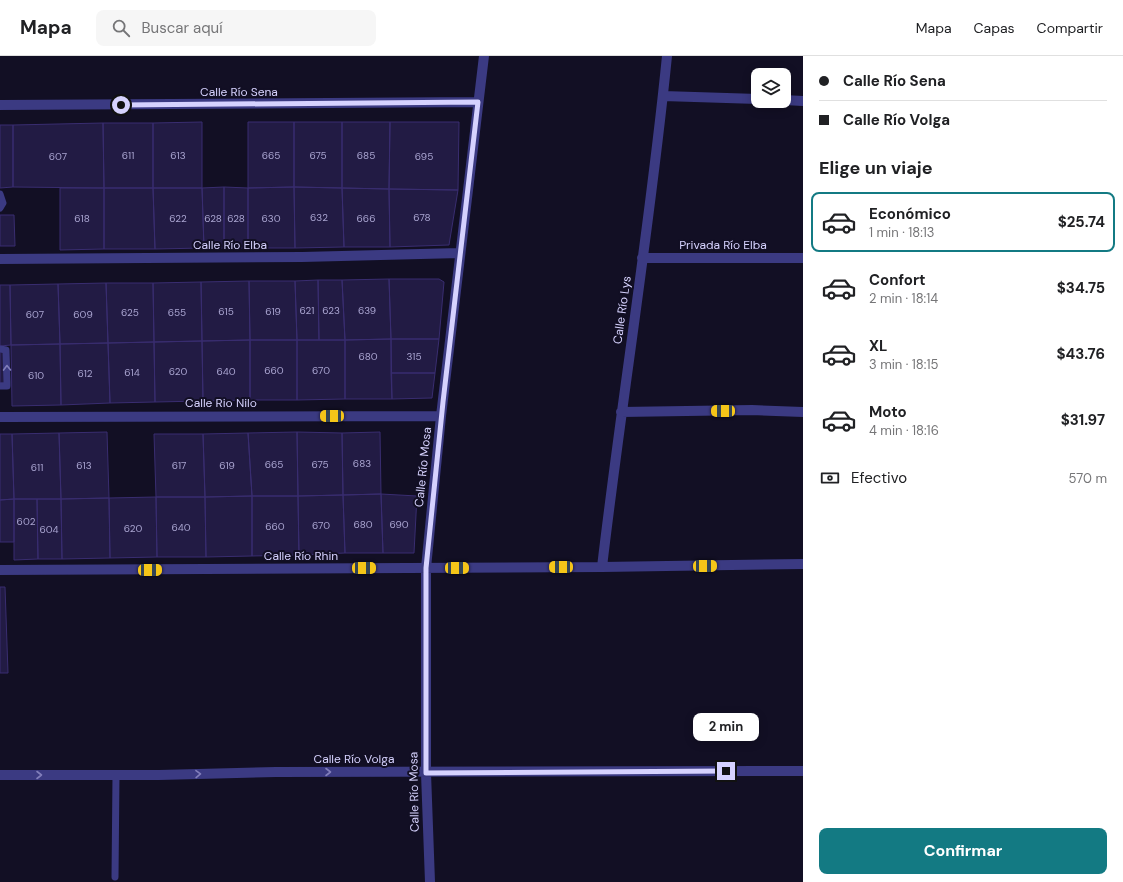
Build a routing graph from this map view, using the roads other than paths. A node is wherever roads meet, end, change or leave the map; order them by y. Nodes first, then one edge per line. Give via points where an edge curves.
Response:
1 (484, 56) edge
2 (667, 56) edge
3 (663, 96) junction
4 (751, 99) edge
5 (791, 100) edge
6 (803, 101) edge
7 (478, 102) junction
8 (0, 105) edge
9 (0, 194) edge
10 (0, 208) edge
11 (460, 253) junction
12 (642, 258) junction
13 (803, 258) edge
14 (0, 259) edge
15 (0, 349) edge
16 (0, 386) edge
17 (621, 412) junction
18 (803, 412) edge
19 (441, 416) junction
20 (0, 417) edge
21 (803, 564) edge
22 (602, 567) junction
23 (426, 568) junction
24 (0, 570) edge
25 (803, 770) edge
26 (426, 773) junction
27 (0, 775) edge
28 (116, 775) junction
29 (115, 877) dead end
30 (430, 882) edge

1 - 7 street, Calle Río Mosa
2 - 3 street, Calle Río Lys
3 - 4 street
3 - 12 street, Calle Río Lys
5 - 6 street
7 - 8 street, Calle Río Sena
7 - 11 street, Calle Río Mosa
9 - 10 lane
11 - 14 street, Calle Río Elba
11 - 19 street, Calle Río Mosa
12 - 13 street, Privada Río Elba
12 - 17 street, Calle Río Lys
16 -> 15 lane via 7,386 8,382 6,350
17 - 18 street
17 - 22 street, Calle Río Lys
19 - 20 street, Calle Rio Nilo
19 - 23 street, Calle Río Mosa
21 - 22 street, Calle Río Rhin
22 - 23 street, Calle Río Rhin
23 - 24 street, Calle Río Rhin
23 - 26 street, Calle Río Mosa
25 - 26 street, Calle Río Volga
28 -> 26 street, Calle Río Volga
26 - 30 street, Calle Río Mosa
27 -> 28 street, Calle Río Volga
28 - 29 lane

